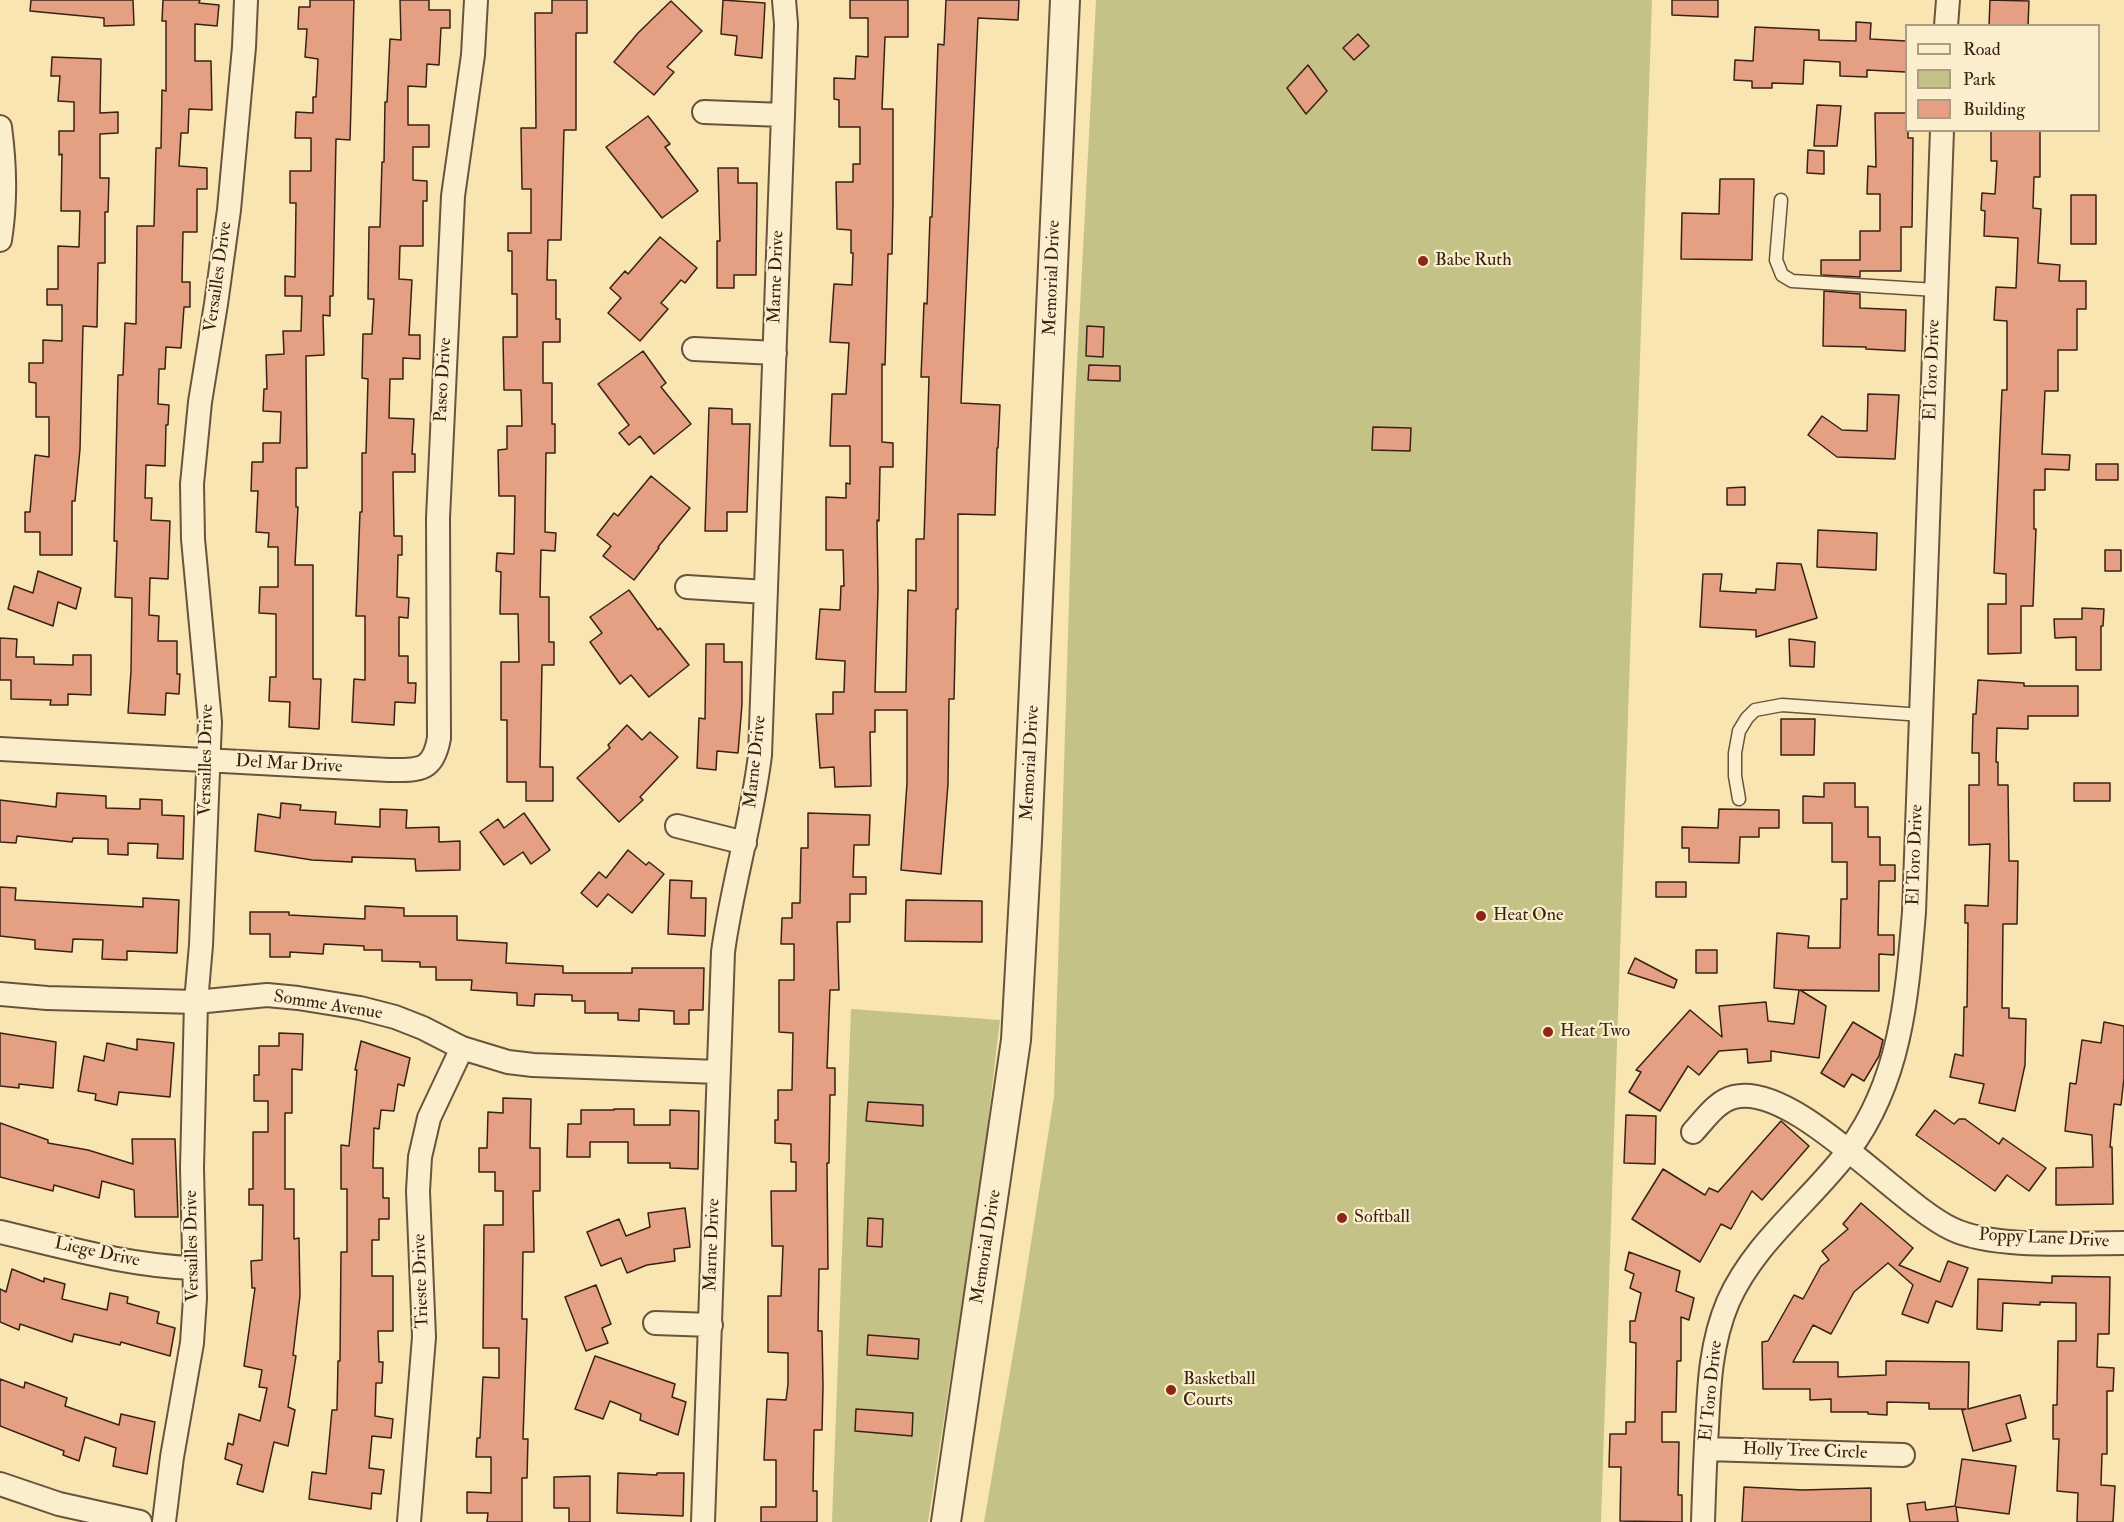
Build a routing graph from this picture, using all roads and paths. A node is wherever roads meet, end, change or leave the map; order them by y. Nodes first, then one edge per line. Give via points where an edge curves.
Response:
1 (246, 0) edge
2 (476, 0) edge
3 (784, 0) edge
4 (1065, 0) edge
5 (1948, 0) edge
6 (1946, 24) edge
7 (704, 112) dead end
8 (783, 115) junction
9 (0, 127) edge
10 (1942, 132) edge
11 (1781, 200) dead end
12 (0, 240) edge
13 (1936, 290) junction
14 (694, 350) dead end
15 (775, 353) junction
16 (687, 587) dead end
17 (766, 592) junction
18 (1922, 714) junction
19 (0, 749) edge
20 (432, 760) joint
21 (209, 761) junction
22 (1739, 799) dead end
23 (677, 826) dead end
24 (745, 843) junction
25 (0, 994) edge
26 (196, 1002) junction
27 (462, 1048) junction
28 (718, 1072) junction
29 (1693, 1132) dead end
30 (1849, 1150) junction
31 (0, 1232) edge
32 (2124, 1243) edge
33 (194, 1268) junction
34 (655, 1323) dead end
35 (711, 1325) junction
36 (1706, 1449) junction
37 (1903, 1455) dead end
38 (0, 1484) edge
39 (140, 1522) edge
40 (164, 1522) edge
41 (409, 1522) edge
42 (703, 1522) edge
43 (946, 1522) edge
44 (1703, 1522) edge

1 - 21 street, Versailles Drive via 229,210 200,402 192,484 193,539 210,722
2 - 20 street, Paseo Drive via 473,55 453,196 438,518 439,738
3 - 8 street, Marne Drive
4 - 43 street, Memorial Drive via 1016,1040
5 - 6 street
7 - 8 street
8 - 15 street, Marne Drive
9 - 12 street via 4,195
10 - 13 street, El Toro Drive
11 - 13 lane via 1776,260 1782,275 1792,280
13 - 18 street, El Toro Drive
14 - 15 street
15 - 17 street, Marne Drive
16 - 17 street
17 - 24 street, Marne Drive via 760,755
18 - 22 lane via 1782,705 1755,710 1739,731 1735,753
18 - 30 street, El Toro Drive via 1914,912 1903,1015 1886,1085 1873,1114
19 - 21 street, Del Mar Drive
20 - 21 street, Del Mar Drive via 410,770
21 - 26 street, Versailles Drive
23 - 24 street
24 - 28 street, Marne Drive via 723,952
25 - 26 street, Somme Avenue
26 - 27 street, Somme Avenue via 267,995 360,1008 395,1017
26 - 33 street, Versailles Drive
27 - 28 street, Somme Avenue via 533,1065
27 - 41 street, Trieste Drive via 429,1118 420,1157 424,1337
28 - 35 street, Marne Drive
29 - 30 street, Poppy Lane Drive via 1725,1101 1741,1096 1760,1098 1797,1114
30 - 32 street, Poppy Lane Drive via 1935,1219 1970,1236 2013,1242
30 - 36 street, El Toro Drive via 1760,1251 1728,1301 1713,1354
31 - 33 street, Liege Drive via 122,1260
33 - 40 street, Versailles Drive via 192,1343
34 - 35 street
35 - 42 street, Marne Drive
36 - 37 street, Holly Tree Circle
36 - 44 street, El Toro Drive
38 - 39 street via 59,1504

